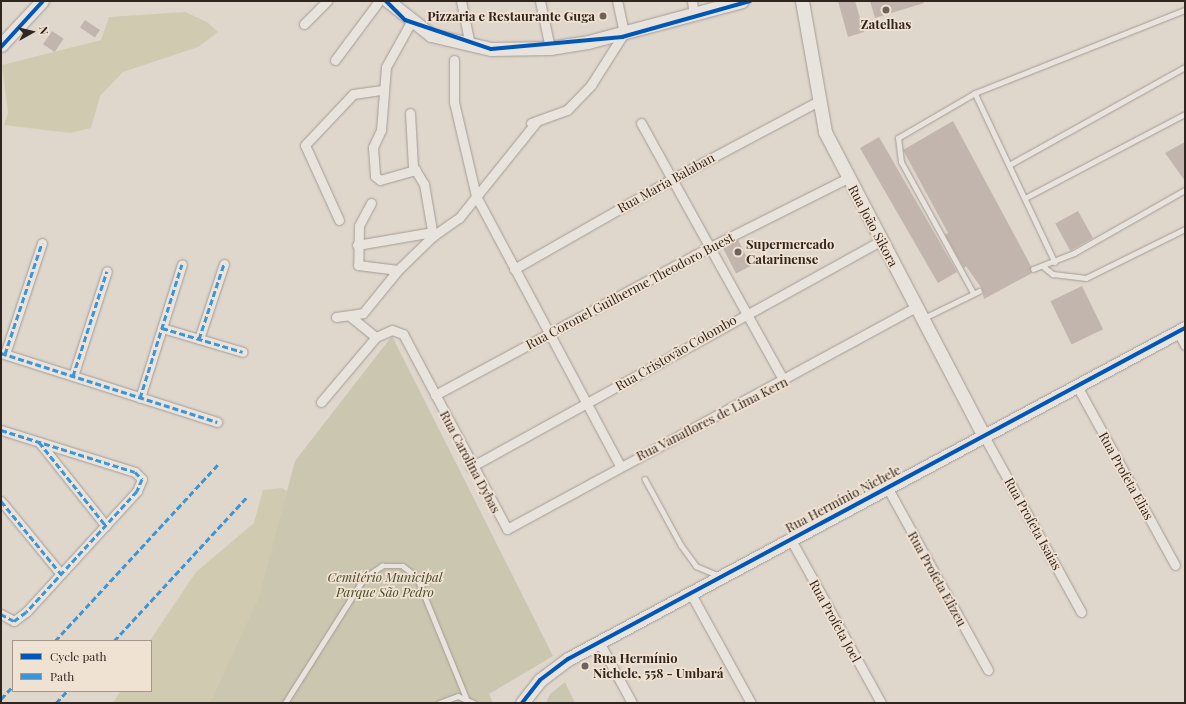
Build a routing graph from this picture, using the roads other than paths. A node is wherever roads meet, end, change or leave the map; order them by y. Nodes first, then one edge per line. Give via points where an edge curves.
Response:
1 (42, 1) edge
2 (327, 1) edge
3 (379, 1) edge
4 (388, 1) edge
5 (461, 1) edge
6 (540, 1) edge
7 (617, 1) edge
8 (692, 1) edge
9 (742, 1) edge
10 (802, 1) edge
11 (1185, 10) edge
12 (694, 15) junction
13 (411, 22) junction
14 (304, 24) dead end
15 (624, 33) junction
16 (1, 45) edge
17 (470, 45) junction
18 (550, 48) junction
19 (335, 60) dead end
20 (454, 60) dead end
21 (1185, 66) edge
22 (381, 90) junction
23 (975, 93) junction
24 (819, 101) junction
25 (410, 113) dead end
26 (1185, 114) edge
27 (641, 123) dead end
28 (1009, 165) junction
29 (416, 170) junction
30 (848, 178) junction
31 (672, 179) junction
32 (1185, 190) edge
33 (476, 196) junction
34 (1025, 198) junction
35 (371, 203) dead end
36 (339, 220) dead end
37 (1185, 229) edge
38 (433, 234) junction
39 (881, 241) junction
40 (42, 243) dead end
41 (357, 245) junction
42 (710, 247) junction
43 (1054, 262) junction
44 (182, 264) dead end
45 (224, 264) dead end
46 (1043, 266) junction
47 (514, 269) junction
48 (1033, 269) dead end
49 (398, 270) junction
50 (107, 271) dead end
51 (980, 290) dead end
52 (973, 293) junction
53 (916, 307) junction
54 (747, 313) junction
55 (336, 317) dead end
56 (350, 317) junction
57 (923, 319) junction
58 (162, 328) junction
59 (1181, 330) edge
60 (552, 334) junction
61 (376, 337) junction
62 (199, 339) junction
63 (1185, 345) edge
64 (3, 350) edge
65 (243, 352) dead end
66 (73, 376) junction
67 (784, 381) junction
68 (1077, 386) junction
69 (435, 395) junction
70 (140, 398) junction
71 (321, 402) dead end
72 (589, 403) junction
73 (217, 422) dead end
74 (1, 430) edge
75 (984, 436) junction
76 (39, 442) junction
77 (620, 466) junction
78 (472, 467) junction
79 (645, 478) dead end
80 (887, 487) junction
81 (1, 501) edge
82 (106, 526) junction
83 (507, 529) joint
84 (790, 538) junction
85 (1175, 565) dead end
86 (61, 574) junction
87 (723, 577) junction
88 (691, 594) junction
89 (1081, 612) dead end
90 (1, 614) edge
91 (599, 642) junction
92 (988, 670) dead end
93 (466, 698) junction
94 (285, 703) edge
95 (439, 703) edge
96 (474, 703) edge
97 (522, 703) edge
98 (632, 703) edge
99 (751, 703) edge
100 (881, 703) edge

1 - 16 street
2 - 14 street
3 - 19 street
4 - 13 street
5 - 17 street
6 - 18 street
7 - 15 street
8 - 12 street
9 - 12 street
10 - 24 street, Rua João Sikora
11 - 23 lane
12 - 15 street
13 - 17 street via 431,35
13 - 22 street via 392,52
15 - 18 street
15 - 33 street via 579,99 553,117 532,122
17 - 18 street
20 - 33 street via 454,102
21 - 28 lane
22 - 29 street via 381,130 372,147 375,176 380,180
22 - 36 street via 353,94 305,144
23 - 28 lane
23 - 52 lane via 904,132 896,147 901,162
24 - 30 street, Rua João Sikora via 825,132
24 - 31 street, Rua Maria Balaban
25 - 29 street via 413,166
26 - 34 lane
27 - 31 street
28 - 34 lane
29 - 38 street via 424,184
30 - 39 street, Rua João Sikora
30 - 42 street, Rua Coronel Guilherme Theodoro Buest
31 - 42 street
31 - 47 street, Rua Maria Balaban
32 - 43 lane via 1100,240
33 - 38 street via 459,218
33 - 47 street
34 - 43 lane
35 - 41 street via 359,226
37 - 46 lane via 1086,278 1053,274
38 - 41 street
38 - 49 street
39 - 53 street, Rua João Sikora
39 - 54 street, Rua Cristovão Colombo
40 - 64 street
41 - 49 street via 358,265
42 - 54 street
42 - 60 street, Rua Coronel Guilherme Theodoro Buest
43 - 46 lane
44 - 58 street
45 - 62 street
46 - 48 lane
47 - 60 street
49 - 56 street via 367,309
50 - 66 street
51 - 52 lane
52 - 57 lane
53 - 57 street, Rua João Sikora
53 - 67 street, Rua Vanaflores de Lima Kern
54 - 67 street
54 - 72 street, Rua Cristovão Colombo
55 - 56 street
56 - 61 street
57 - 75 street, Rua João Sikora
58 - 62 street
58 - 70 street
59 - 63 street
59 - 68 street, Rua Hermínio Nichele
60 - 69 street, Rua Coronel Guilherme Theodoro Buest
60 - 72 street
61 - 69 street, Rua Carolina Dybas via 392,330 403,334
61 - 71 street
62 - 65 street
64 - 66 street via 21,359
66 - 70 street
67 - 77 street, Rua Vanaflores de Lima Kern
68 - 75 street, Rua Hermínio Nichele
68 - 85 street, Rua Profeta Elias
69 - 78 street, Rua Carolina Dybas
70 - 73 street
72 - 77 street
72 - 78 street, Rua Cristovão Colombo
74 - 76 street
75 - 80 street, Rua Hermínio Nichele
75 - 89 street, Rua Profeta Isaías
76 - 82 street
76 - 82 street via 141,475 140,488
77 - 83 street, Rua Vanaflores de Lima Kern
78 - 83 street, Rua Carolina Dybas
79 - 87 lane via 658,508 696,566
80 - 84 street, Rua Hermínio Nichele
80 - 92 street, Rua Profeta Elizeu
81 - 86 street
82 - 86 street
84 - 87 street, Rua Hermínio Nichele
84 - 100 street, Rua Profeta Joel
86 - 90 street via 19,618 11,621
87 - 88 street, Rua Hermínio Nichele
88 - 91 street, Rua Hermínio Nichele
88 - 99 street
91 - 97 street, Rua Hermínio Nichele via 540,680
91 - 98 street
93 - 94 lane via 417,577 403,566 382,566 364,578
93 - 95 lane via 450,696
93 - 96 lane

